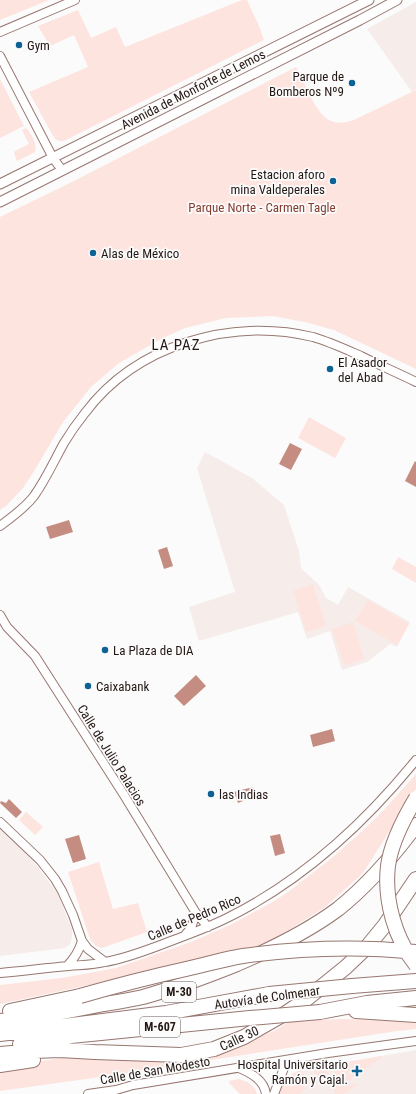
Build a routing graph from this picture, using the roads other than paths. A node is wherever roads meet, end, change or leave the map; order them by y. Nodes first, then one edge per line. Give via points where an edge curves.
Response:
1 (75, 0) edge
2 (369, 0) edge
3 (397, 0) edge
4 (0, 32) edge
5 (0, 56) edge
6 (53, 158) junction
7 (62, 170) junction
8 (0, 184) edge
9 (0, 202) edge
10 (416, 382) edge
11 (0, 526) edge
12 (0, 615) edge
13 (416, 760) edge
14 (416, 798) edge
15 (0, 822) edge
16 (416, 825) edge
17 (416, 840) edge
18 (416, 879) edge
19 (196, 913) junction
20 (208, 927) junction
21 (184, 936) junction
22 (82, 941) junction
23 (416, 952) edge
24 (105, 962) junction
25 (416, 965) edge
26 (67, 966) junction
27 (0, 973) edge
28 (415, 980) edge
29 (416, 998) edge
30 (320, 1012) junction
31 (0, 1013) edge
32 (416, 1014) edge
33 (0, 1021) edge
34 (0, 1028) edge
35 (0, 1034) edge
36 (70, 1036) junction
37 (0, 1042) edge
38 (416, 1042) edge
39 (0, 1046) edge
40 (95, 1052) junction
41 (0, 1054) edge
42 (283, 1061) junction
43 (0, 1065) edge
44 (238, 1068) junction
45 (88, 1094) edge
46 (266, 1094) edge
47 (274, 1094) edge

1 - 4 street
2 - 6 street, Avenida de Monforte de Lemos
3 - 7 street, Avenida de Monforte de Lemos
5 - 6 street
6 - 7 street
6 - 8 street, Avenida de Monforte de Lemos
7 - 9 street, Avenida de Monforte de Lemos
10 - 11 street via 313,337 252,331 208,336 191,341 138,366 104,392 64,442 48,475 33,497 18,513
12 - 19 street, Calle de Julio Palacios via 7,627 35,656
13 - 20 street, Calle de Pedro Rico via 373,810 324,855 259,901
14 - 25 highway, bridge via 396,835 388,865 387,883 394,922 402,943
15 - 22 street via 36,856 55,879 73,915
16 - 33 highway via 373,877 338,908 304,932 258,955 218,972 142,997
17 - 34 highway, M-30 via 377,885 343,914 294,946 262,962 211,983 146,1002
18 - 40 highway, Calle 30 via 385,925 346,967 304,1001 244,1037 214,1049 181,1055
19 - 20 street, Calle de Julio Palacios
19 - 21 street via 192,928
20 - 21 street, Calle de Pedro Rico
21 - 24 street, Calle de Pedro Rico
22 - 24 street
22 - 26 street via 78,952
23 - 31 highway, bridge via 332,948 242,957
24 - 26 street, Calle de Pedro Rico
26 - 27 street, Calle de Pedro Rico
28 - 35 highway, Autovía de Colmenar / M-607, bridge via 268,994 166,1013
29 - 30 highway, Autovía de Colmenar / M-607 via 367,1003
30 - 32 highway
30 - 36 highway, Autovía de Colmenar / M-607, bridge
36 - 37 highway
36 - 39 highway, Autovía de Colmenar / M-607
38 - 42 street, Calle de San Modesto
40 - 41 highway, Calle 30 via 60,1050
40 - 43 highway
42 - 44 street, Calle de San Modesto
42 - 47 street via 284,1068
44 - 45 street, Calle de San Modesto
44 - 46 street via 260,1081 266,1089

